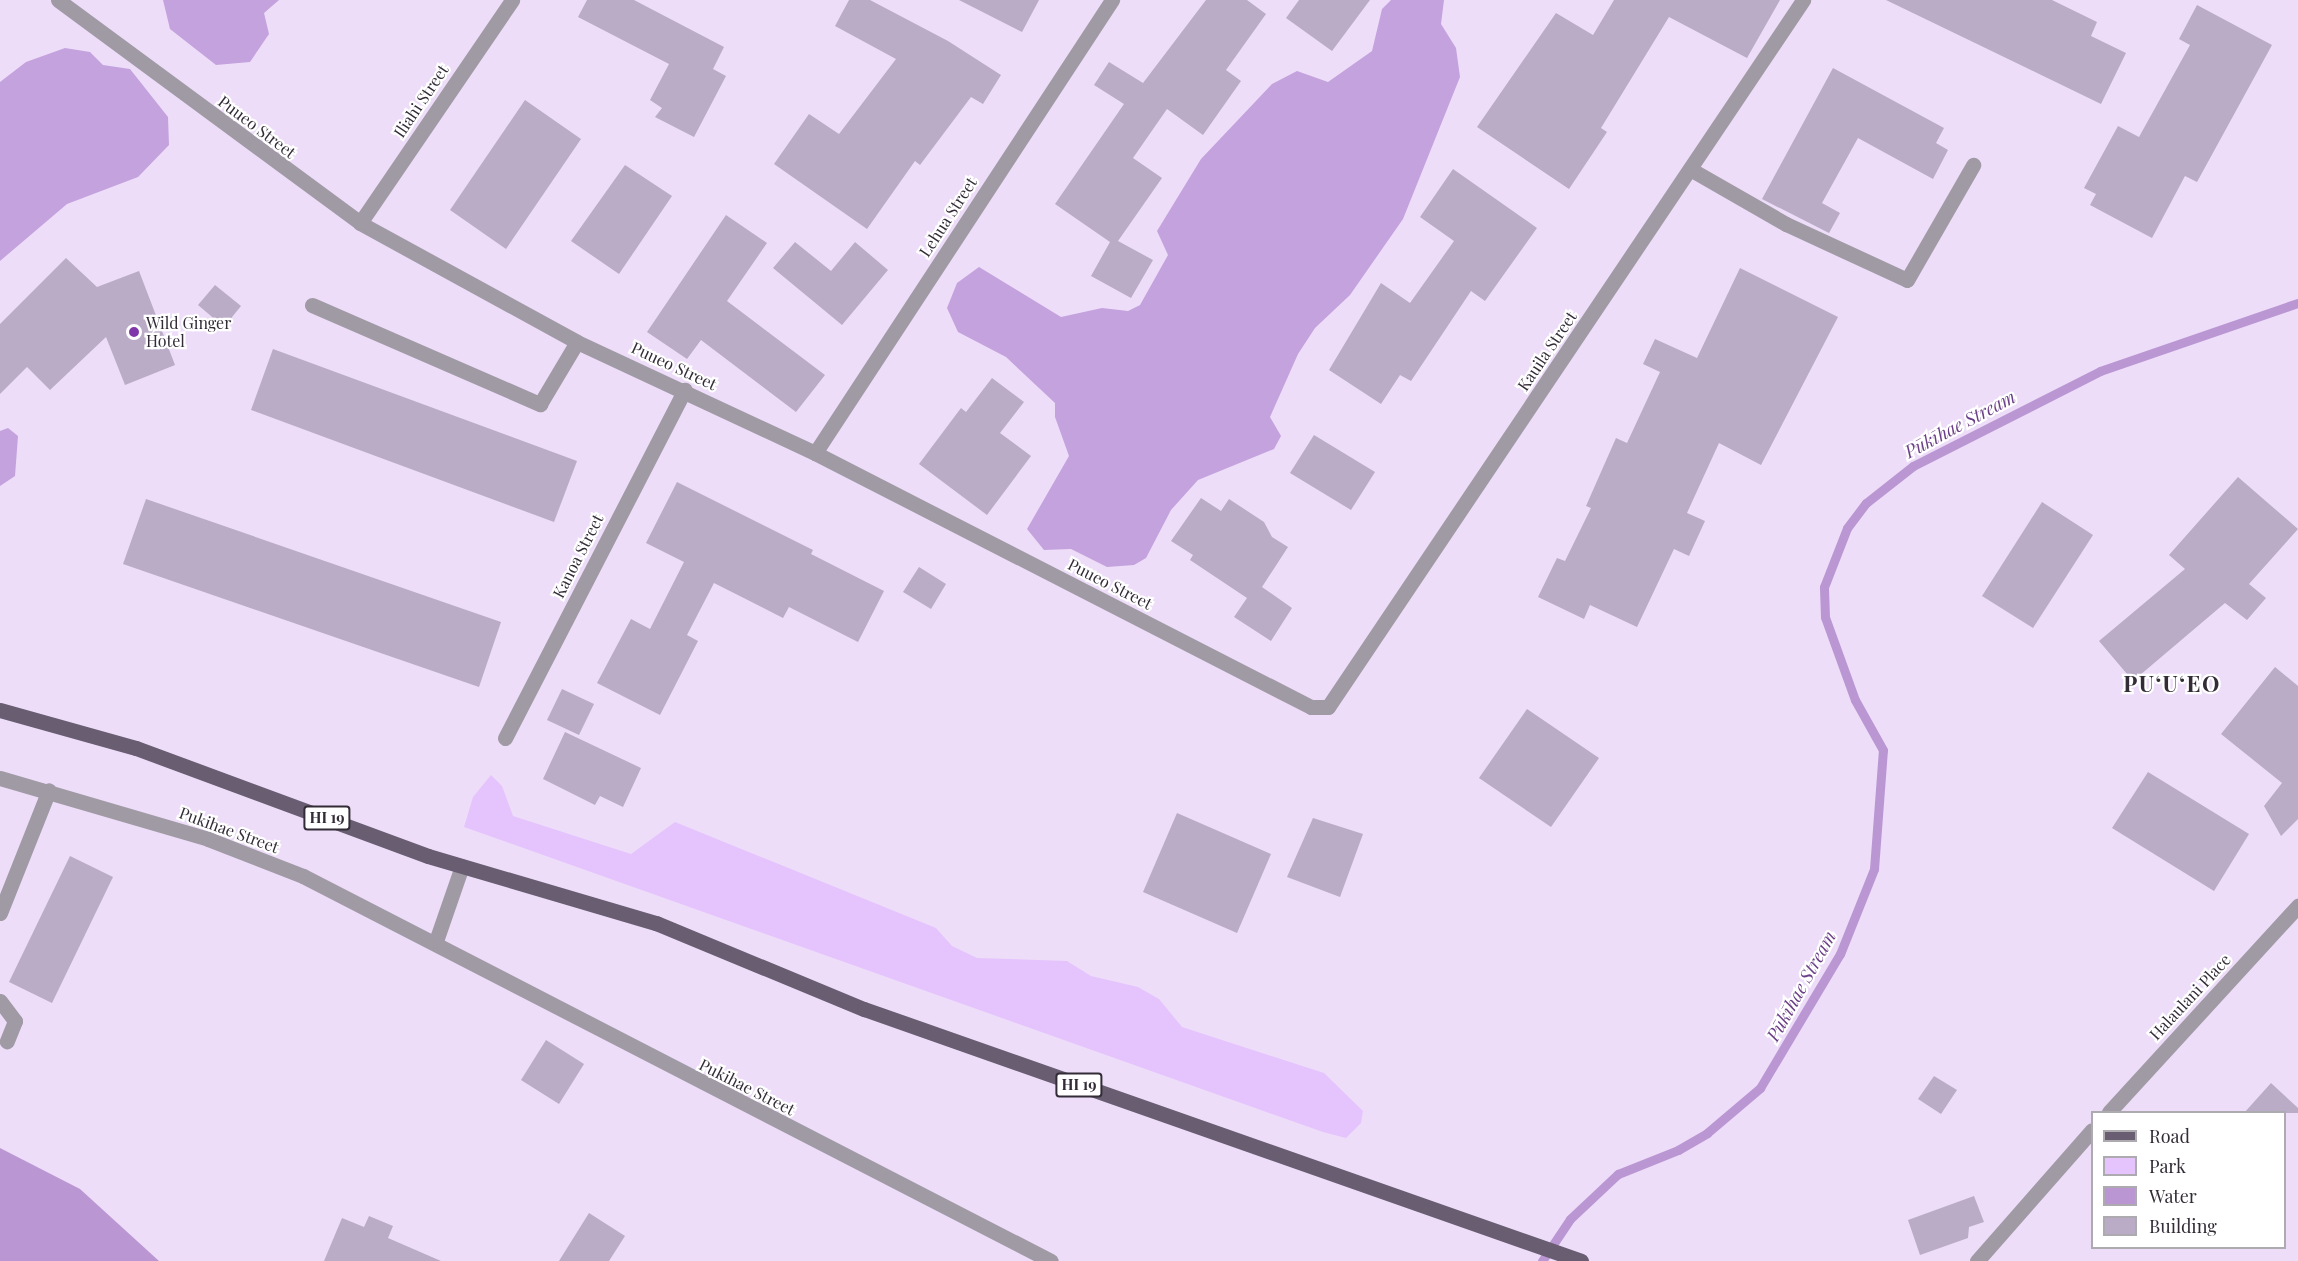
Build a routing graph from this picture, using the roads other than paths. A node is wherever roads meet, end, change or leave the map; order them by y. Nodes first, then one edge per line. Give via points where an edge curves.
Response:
1 (58, 0) edge
2 (512, 0) edge
3 (1112, 0) edge
4 (1803, 0) edge
5 (1973, 165) dead end
6 (1690, 168) junction
7 (360, 223) junction
8 (312, 305) dead end
9 (577, 342) junction
10 (685, 390) junction
11 (815, 453) junction
12 (1311, 707) joint
13 (0, 710) edge
14 (505, 738) dead end
15 (0, 778) edge
16 (49, 790) junction
17 (462, 866) junction
18 (2298, 906) edge
19 (0, 913) edge
20 (436, 941) junction
21 (0, 1001) edge
22 (7, 1041) dead end
23 (2111, 1111) edge
24 (2091, 1131) edge
25 (1048, 1259) edge
26 (1581, 1261) edge
27 (1977, 1261) edge

1 - 7 street, Puueo Street
2 - 7 street, Iliahi Street
3 - 11 street, Lehua Street
4 - 6 street, Kauila Street
5 - 6 street via 1907,280 1786,224
6 - 12 street, Kauila Street via 1337,698 1328,707
7 - 9 street, Puueo Street
8 - 9 street via 540,404
9 - 10 street, Puueo Street
10 - 11 street, Puueo Street
10 - 14 street, Kanoa Street
11 - 12 street, Puueo Street
13 - 17 main road, HI 19 via 136,748
15 - 16 street, Pukihae Street
16 - 19 street
16 - 20 street, Pukihae Street via 229,847 303,876
17 - 20 street
17 - 26 main road, HI 19 via 656,923 864,1009
18 - 23 street, Halaulani Place
20 - 25 street, Pukihae Street via 545,1004
21 - 22 street via 15,1021
24 - 27 street

